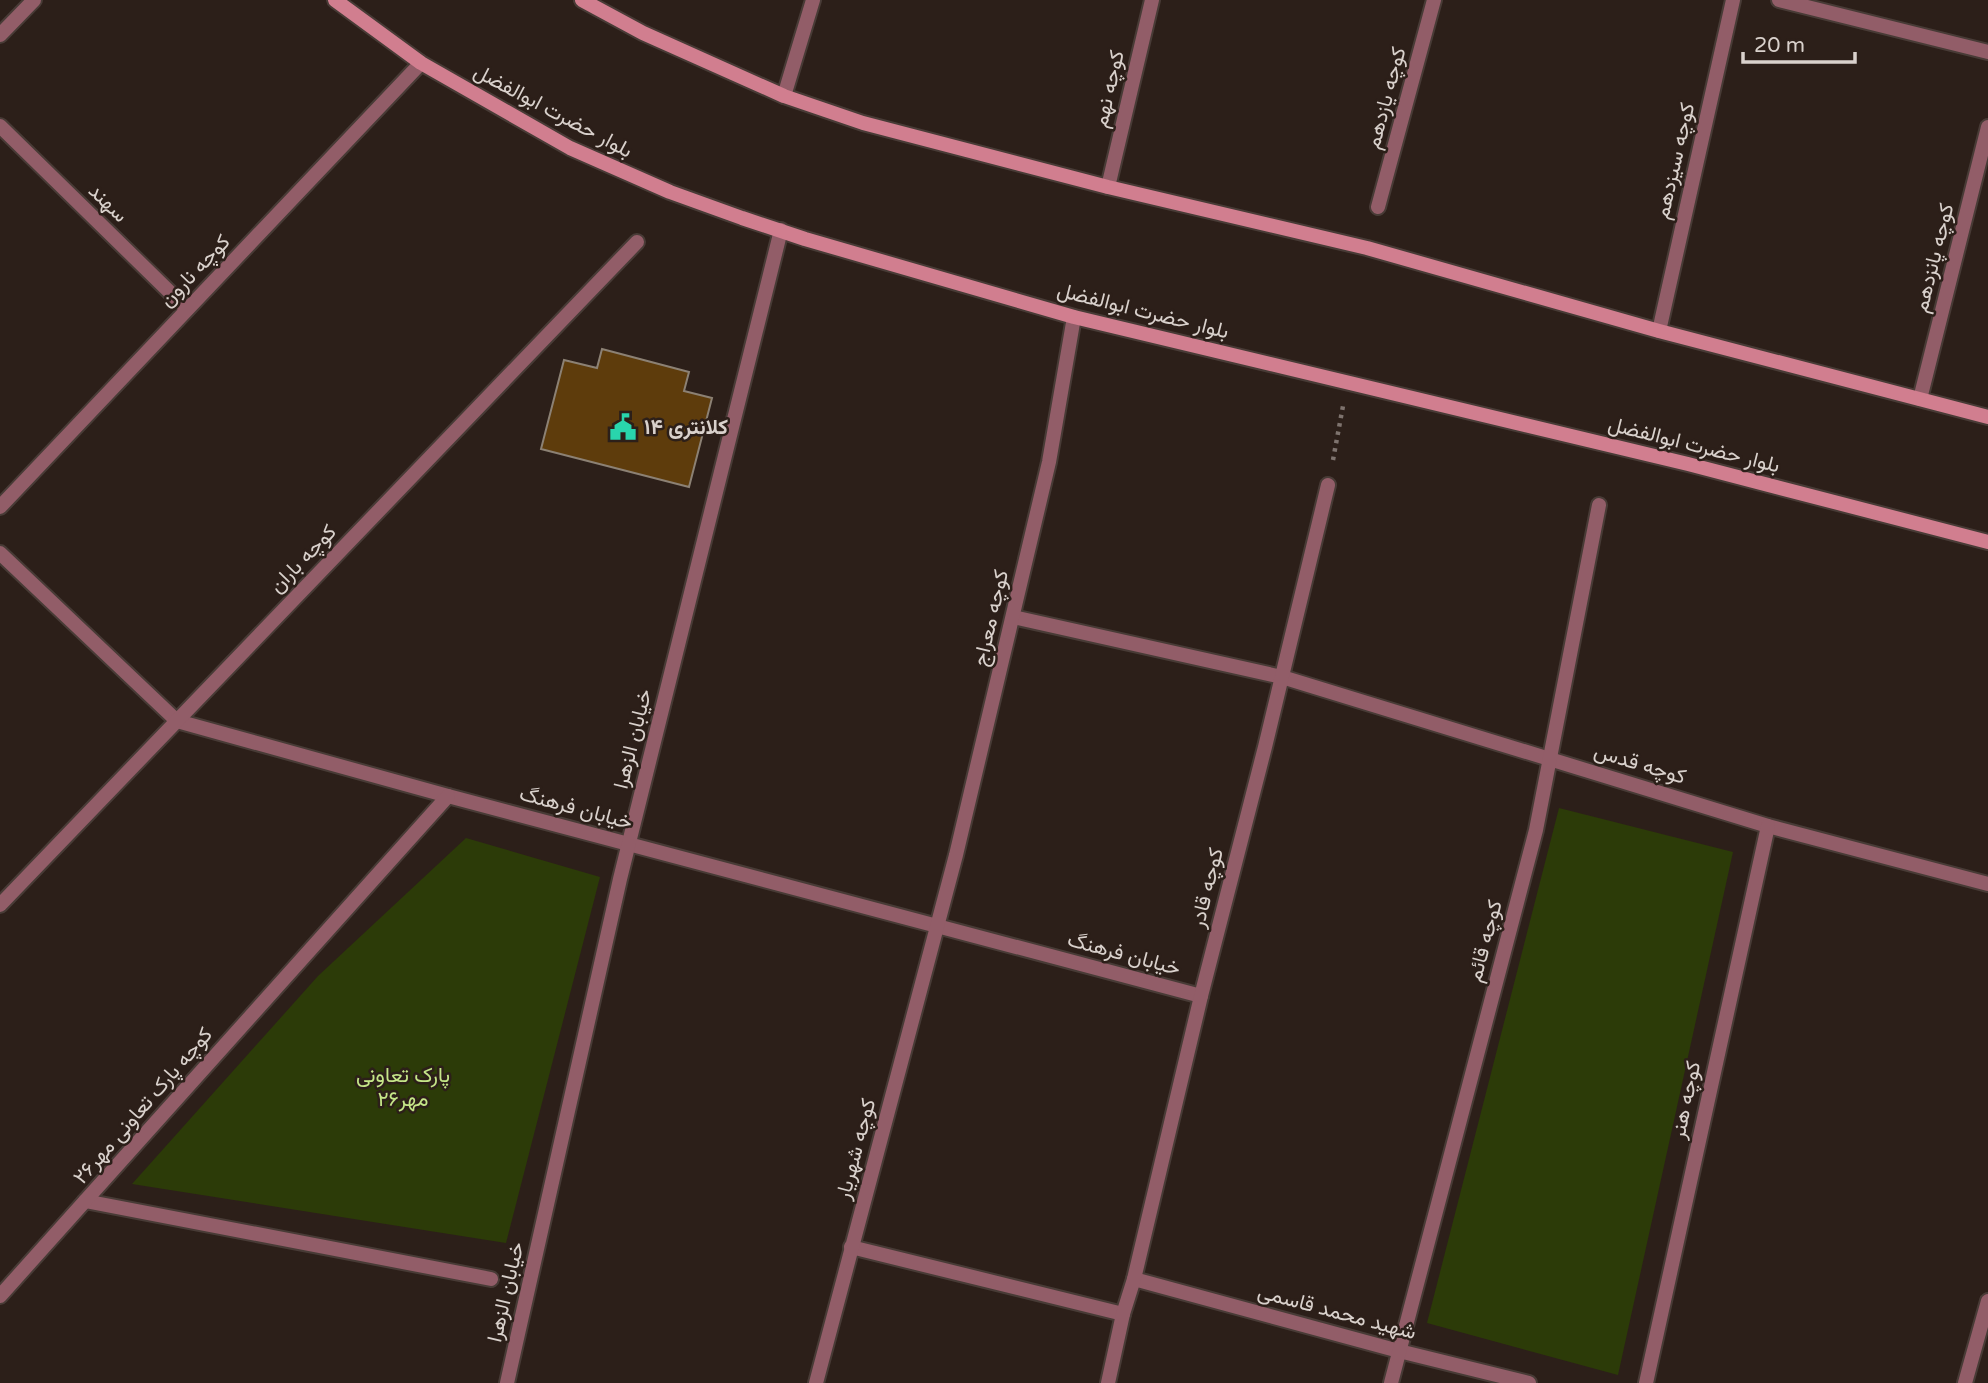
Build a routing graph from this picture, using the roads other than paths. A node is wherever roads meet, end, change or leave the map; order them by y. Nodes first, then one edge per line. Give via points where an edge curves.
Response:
1 (34, 0) edge
2 (335, 0) edge
3 (582, 0) edge
4 (813, 0) edge
5 (1152, 0) edge
6 (1733, 0) edge
7 (1779, 0) edge
8 (1430, 1) edge
9 (0, 34) edge
10 (1988, 52) edge
11 (421, 64) junction
12 (784, 96) junction
13 (0, 126) edge
14 (1988, 127) edge
15 (1985, 151) edge
16 (1108, 187) junction
17 (1378, 207) dead end
18 (780, 230) junction
19 (637, 242) dead end
20 (187, 309) junction
21 (1074, 317) junction
22 (1659, 331) junction
23 (1920, 399) junction
24 (1988, 416) edge
25 (1328, 485) road end
26 (1599, 505) dead end
27 (0, 507) edge
28 (1988, 542) edge
29 (0, 553) edge
30 (1013, 617) junction
31 (1282, 677) junction
32 (177, 720) junction
33 (1550, 758) junction
34 (449, 796) junction
35 (1768, 826) junction
36 (629, 844) junction
37 (1988, 884) edge
38 (0, 905) edge
39 (938, 926) junction
40 (1201, 996) junction
41 (85, 1201) junction
42 (850, 1247) junction
43 (491, 1279) dead end
44 (1134, 1279) junction
45 (0, 1296) edge
46 (1988, 1301) edge
47 (1123, 1314) junction
48 (1399, 1351) junction
49 (507, 1383) edge
50 (816, 1383) edge
51 (1108, 1383) edge
52 (1391, 1383) edge
53 (1529, 1383) edge
54 (1646, 1383) edge
55 (1965, 1383) edge

1 - 9 street
2 - 11 main road, بلوار حضرت ابوالفضل
3 - 12 main road via 643,33
4 - 12 street
5 - 16 street, کوچه نهم
6 - 22 street, کوچه سیزدهم
7 - 10 street
8 - 17 street, کوچه یازدهم
11 - 18 main road, بلوار حضرت ابوالفضل via 570,148 670,192
11 - 20 street, کوچه نارون
12 - 16 main road via 863,123
13 - 20 street, سهند
14 - 15 street, کوچه پانزدهم
15 - 23 street, کوچه پانزدهم
16 - 22 main road via 1367,247
18 - 21 main road, بلوار حضرت ابوالفضل
18 - 36 street, خیابان الزهرا
19 - 32 street, کوچه باران
20 - 27 street, کوچه نارون
21 - 28 main road, بلوار حضرت ابوالفضل via 1688,464
21 - 30 street, کوچه معراج via 1049,462
22 - 23 main road
23 - 24 main road
25 - 31 street, کوچه قادر
26 - 33 street, کوچه قائم
29 - 32 street, خیابان فرهنگ
30 - 31 street, کوچه قدس
30 - 39 street, کوچه معراج
31 - 33 street, کوچه قدس
31 - 40 street, کوچه قادر
32 - 34 street, خیابان فرهنگ
32 - 38 street, کوچه باران
33 - 35 street, کوچه قدس
33 - 48 street, کوچه قائم via 1536,830
34 - 36 street, خیابان فرهنگ
34 - 41 street, کوچه پارک تعاونی مهر۲۶
35 - 37 street, کوچه قدس
35 - 54 street, کوچه هنر
36 - 39 street, خیابان فرهنگ
36 - 49 street, خیابان الزهرا
39 - 40 street, خیابان فرهنگ
39 - 42 street, کوچه شهریار
40 - 44 street, کوچه قادر
41 - 43 street, کوچه پارک تعاونی مهر۲۶
41 - 45 street
42 - 47 street
42 - 50 street, کوچه شهریار
44 - 47 street, کوچه قادر
44 - 48 street, شهید محمد قاسمی
46 - 55 street
47 - 51 street, کوچه قادر
48 - 52 street, کوچه قائم
48 - 53 street, شهید محمد قاسمی

